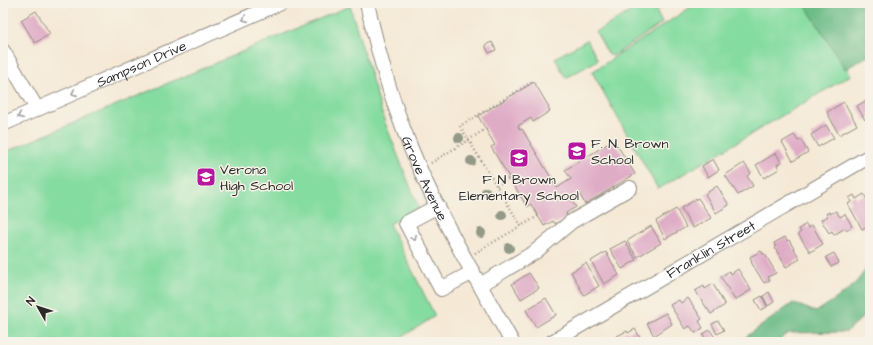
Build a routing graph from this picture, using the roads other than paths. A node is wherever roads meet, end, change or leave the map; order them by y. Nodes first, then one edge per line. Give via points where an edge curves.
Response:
1 (280, 3) edge
2 (367, 3) edge
3 (3, 51) edge
4 (38, 109) junction
5 (3, 124) edge
6 (870, 156) edge
7 (630, 188) dead end
8 (438, 206) junction
9 (473, 272) junction
10 (480, 284) junction
11 (512, 342) edge
12 (552, 342) edge

1 -> 4 street, Sampson Drive
2 - 8 street, Grove Avenue via 378,50 399,118
3 - 4 street
4 -> 5 street, Sampson Drive
6 - 12 street, Franklin Street
7 - 10 street via 571,222 535,252
8 - 9 street, Grove Avenue
8 -> 9 street via 406,223 430,269 441,289
9 - 10 street, Grove Avenue
10 - 11 street, Grove Avenue

